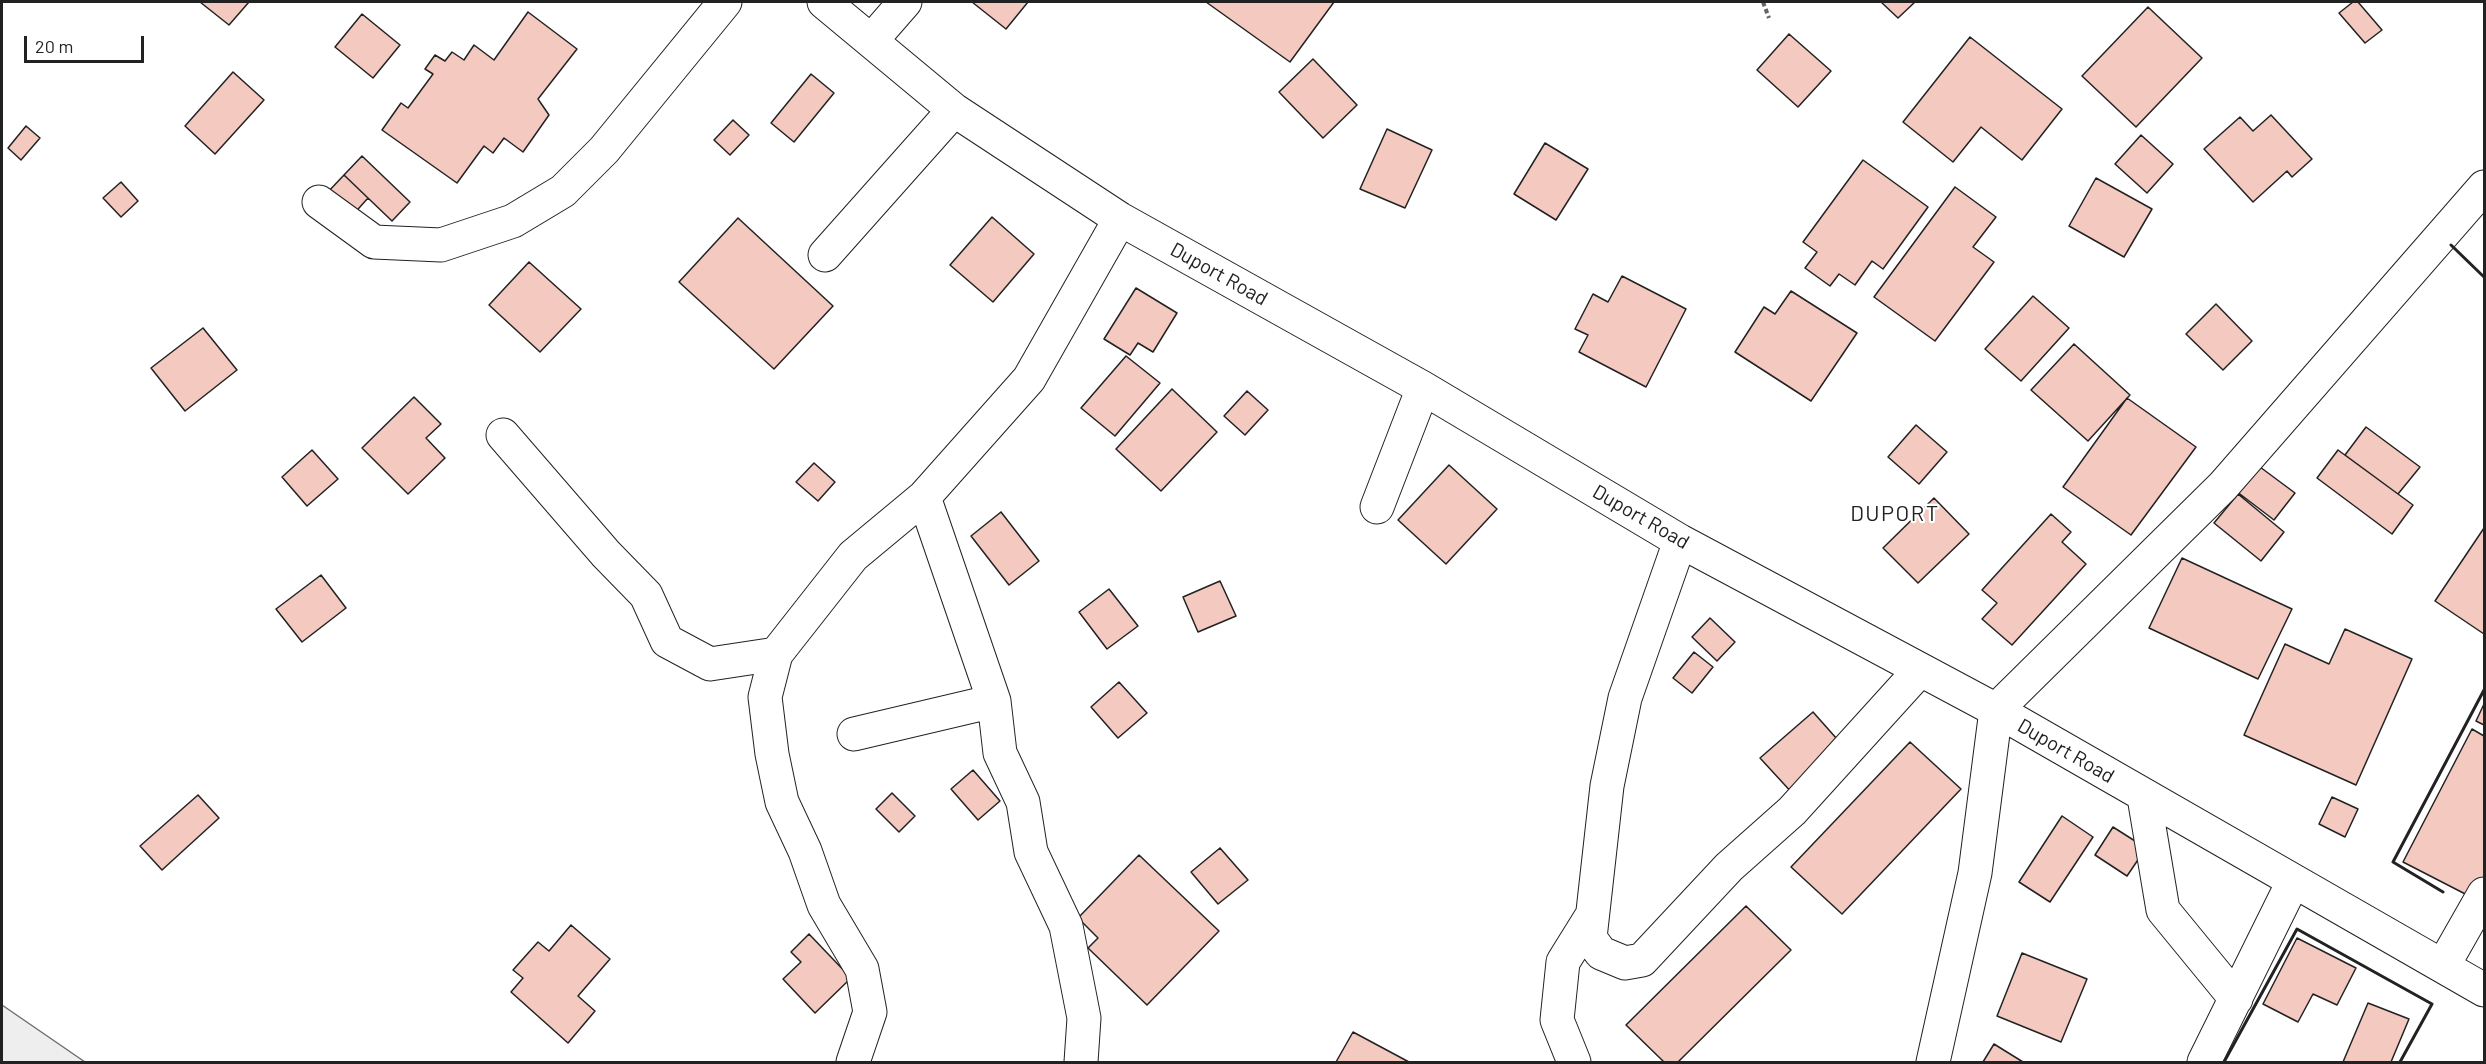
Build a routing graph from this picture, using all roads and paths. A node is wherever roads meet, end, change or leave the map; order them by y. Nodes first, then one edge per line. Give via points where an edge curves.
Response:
1 (725, 2) edge
2 (824, 2) edge
3 (905, 2) edge
4 (1763, 2) edge
5 (1769, 18) dead end
6 (871, 41) junction
7 (954, 110) junction
8 (2484, 187) edge
9 (319, 202) dead end
10 (1120, 219) junction
11 (825, 255) dead end
12 (1423, 388) junction
13 (503, 435) dead end
14 (924, 497) junction
15 (1377, 507) dead end
16 (1680, 541) junction
17 (776, 654) junction
18 (1919, 671) junction
19 (994, 701) junction
20 (1996, 710) junction
21 (854, 734) dead end
22 (2144, 797) junction
23 (2293, 882) junction
24 (2484, 894) edge
25 (1591, 916) junction
26 (2443, 966) junction
27 (2484, 990) edge
28 (2236, 999) junction
29 (853, 1062) edge
30 (1081, 1062) edge
31 (1574, 1062) edge
32 (1933, 1062) edge
33 (2204, 1062) edge

1 - 9 street via 604,150 563,191 513,221 441,245 374,243
2 - 6 street, Duport Road
3 - 6 street
4 - 5 path
6 - 7 street, Duport Road
7 - 10 street, Duport Road
7 - 11 street
8 - 20 street via 2223,486
10 - 12 street, Duport Road
10 - 14 street via 1029,379
12 - 15 street
12 - 16 street, Duport Road
13 - 17 street via 646,594 667,641 710,664
14 - 17 street via 853,556
14 - 19 street
16 - 18 street, Duport Road via 1856,633
16 - 25 street via 1625,698 1607,786
17 - 29 street via 765,697 782,801 824,905 862,969 870,1012
18 - 20 street, Duport Road
18 - 25 street via 1792,811 1729,867 1642,960 1625,963 1601,953 1590,938
19 - 21 street
19 - 30 street via 1000,753 1023,802 1031,852 1066,926 1084,1018
20 - 22 street, Duport Road
20 - 32 street via 1975,873
22 - 23 street, Duport Road
22 - 28 street via 2163,910
23 - 26 street, Duport Road
23 - 28 street
24 - 26 street
25 - 31 street via 1563,963 1557,1020
26 - 27 street, Duport Road
28 - 33 street

